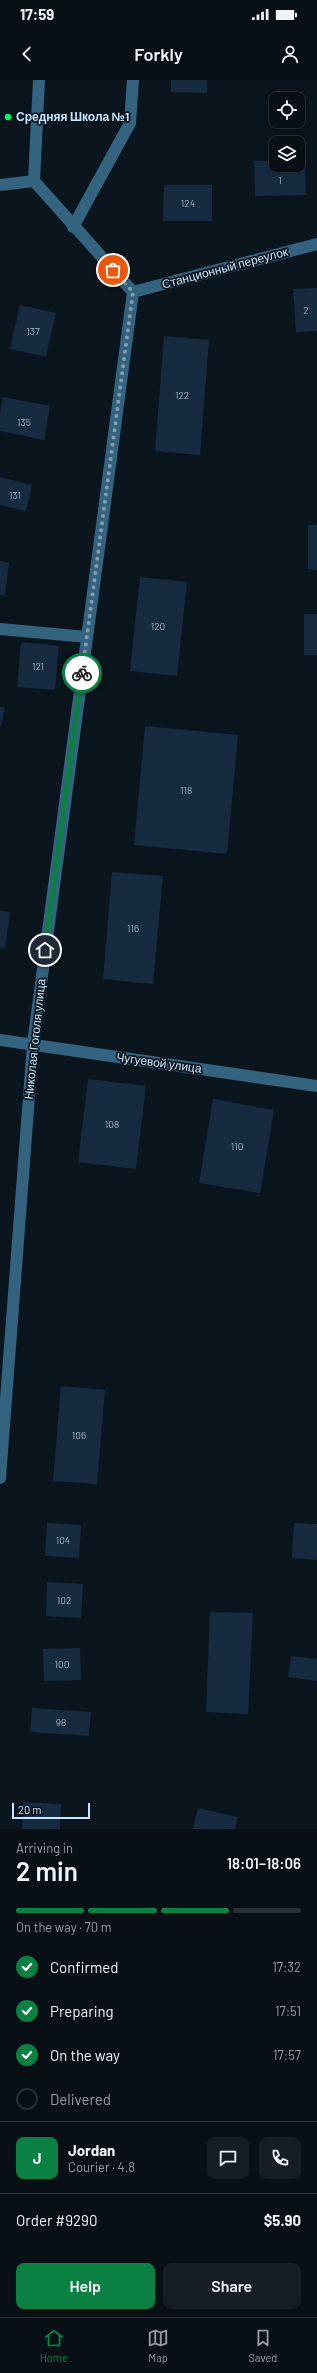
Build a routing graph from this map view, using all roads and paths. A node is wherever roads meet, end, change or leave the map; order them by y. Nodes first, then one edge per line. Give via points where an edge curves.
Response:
1 (39, 80) edge
2 (133, 80) edge
3 (34, 181) junction
4 (0, 185) edge
5 (74, 227) junction
6 (317, 244) edge
7 (133, 292) junction
8 (0, 629) edge
9 (87, 637) junction
10 (0, 1040) edge
11 (32, 1044) junction
12 (317, 1086) edge
13 (0, 1478) edge

1 - 3 street
2 - 5 street via 130,123
3 - 4 street
3 - 5 street
5 - 7 street
6 - 7 street, Станционный переулок
7 - 9 street, Николая Гоголя улица
8 - 9 street
9 - 11 street, Николая Гоголя улица
10 - 11 street, Чугуевой улица
11 - 12 street, Чугуевой улица
11 - 13 street, Николая Гоголя улица

